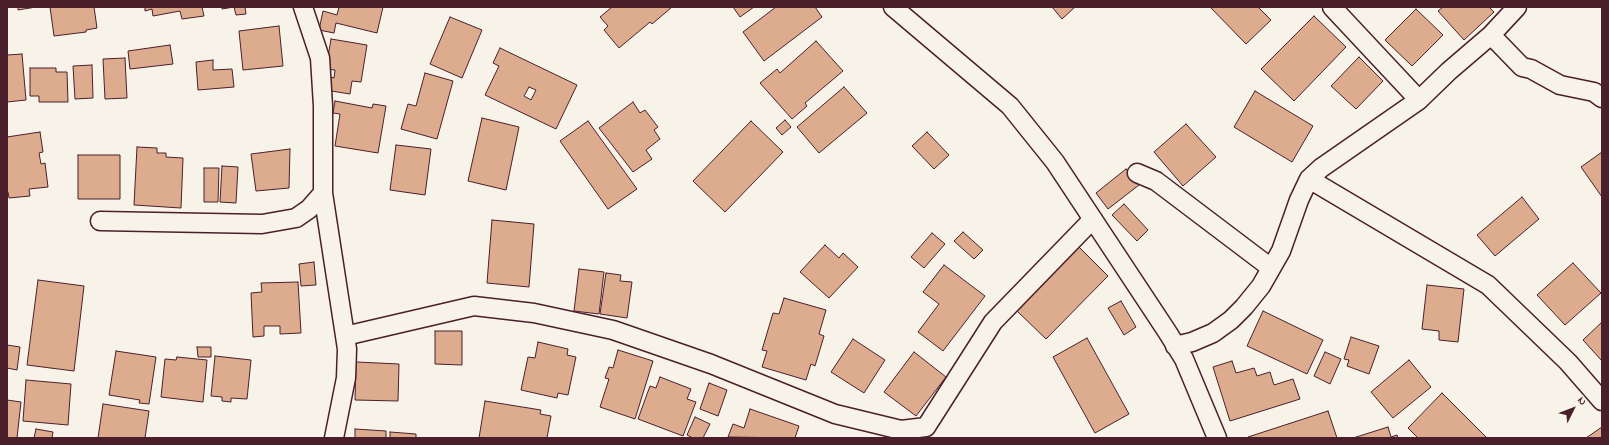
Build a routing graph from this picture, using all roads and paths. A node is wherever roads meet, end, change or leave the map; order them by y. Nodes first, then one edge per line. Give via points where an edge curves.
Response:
1 (303, 7) edge
2 (893, 7) edge
3 (1332, 7) edge
4 (1517, 7) edge
5 (1491, 35) junction
6 (1602, 98) edge
7 (1419, 100) junction
8 (1137, 173) dead end
9 (1309, 179) junction
10 (323, 193) junction
11 (1093, 219) junction
12 (100, 221) dead end
13 (1271, 268) junction
14 (345, 336) junction
15 (1175, 346) junction
16 (1602, 401) edge
17 (334, 438) edge
18 (1217, 438) edge

1 - 10 street via 320,58
2 - 11 street via 1010,106 1055,162
3 - 7 street
4 - 5 street
5 - 6 street via 1522,67 1531,69 1560,85 1594,92
5 - 7 street
7 - 9 street
8 - 13 street via 1156,181
9 - 13 street via 1281,251
9 - 16 street via 1488,285 1568,362
10 - 12 street via 309,209 296,218 262,224
10 - 14 street
11 - 14 street via 993,322 926,427 902,430 835,414 711,364 613,330 534,313 474,306
11 - 15 street
13 - 15 street via 1261,286 1231,320 1213,333
14 - 17 street via 346,378
15 - 18 street via 1184,359

